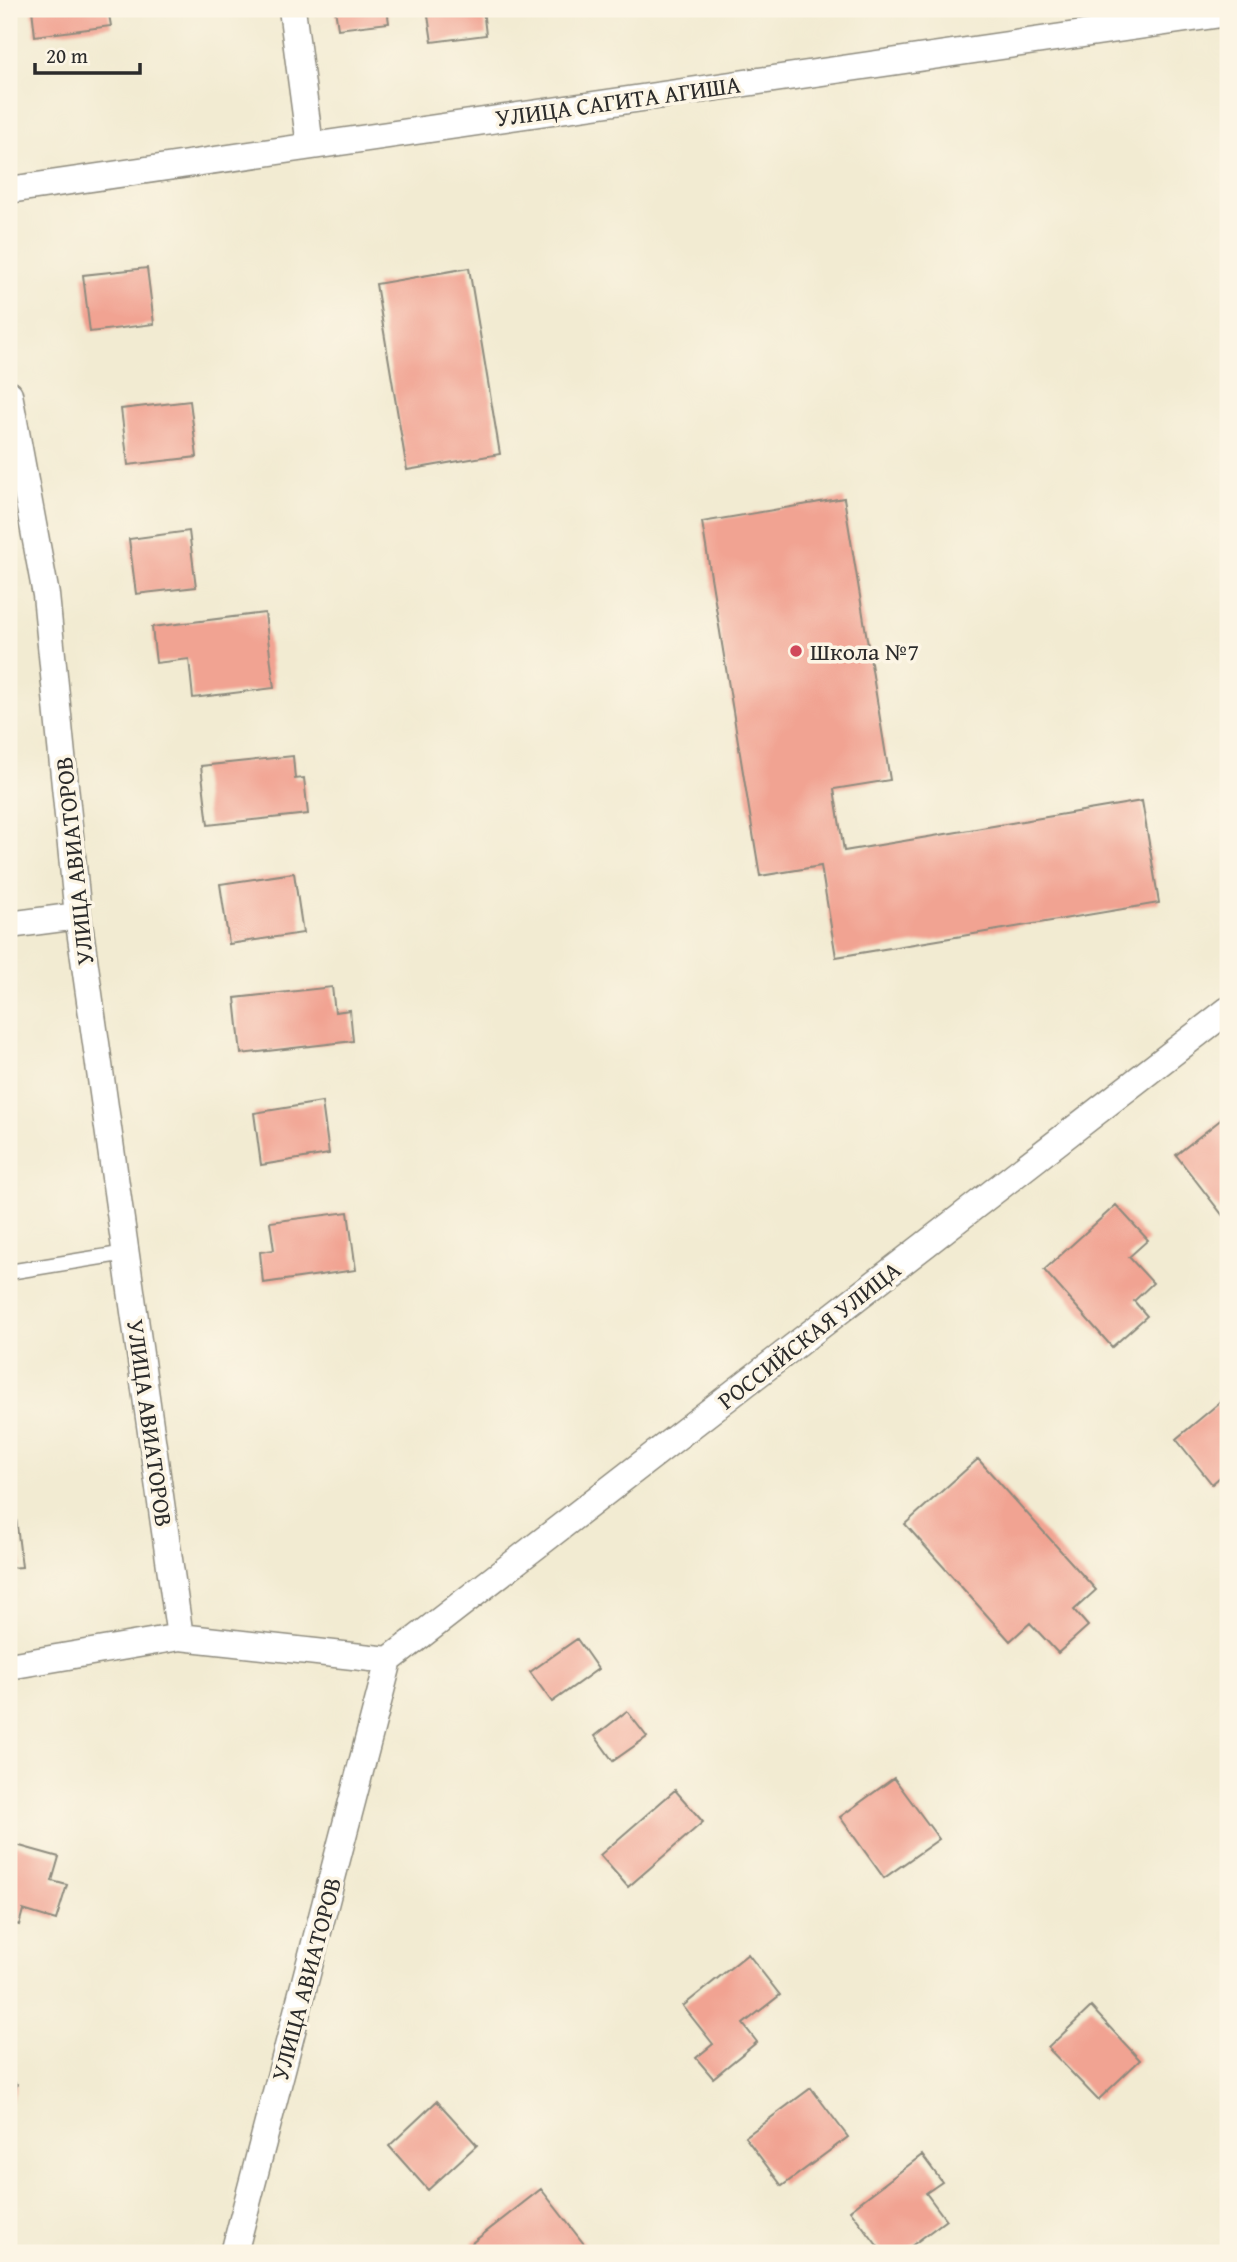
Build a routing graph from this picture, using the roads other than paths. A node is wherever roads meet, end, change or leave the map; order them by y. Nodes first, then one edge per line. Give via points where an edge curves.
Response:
1 (292, 9) edge
2 (1228, 13) edge
3 (310, 146) junction
4 (9, 190) edge
5 (9, 394) edge
6 (78, 916) junction
7 (9, 926) edge
8 (1228, 1010) edge
9 (126, 1253) junction
10 (9, 1272) edge
11 (180, 1637) junction
12 (389, 1660) junction
13 (9, 1667) edge
14 (234, 2253) edge

1 - 3 street
2 - 3 street, УЛИЦА САГИТА АГИША
3 - 4 street, УЛИЦА САГИТА АГИША
5 - 6 street, УЛИЦА АВИАТОРОВ via 46,595
6 - 7 street
6 - 9 street, УЛИЦА АВИАТОРОВ
8 - 12 street, РОССИЙСКАЯ УЛИЦА
9 - 10 lane
9 - 11 street, УЛИЦА АВИАТОРОВ
11 - 12 street
11 - 13 street
12 - 14 street, УЛИЦА АВИАТОРОВ

